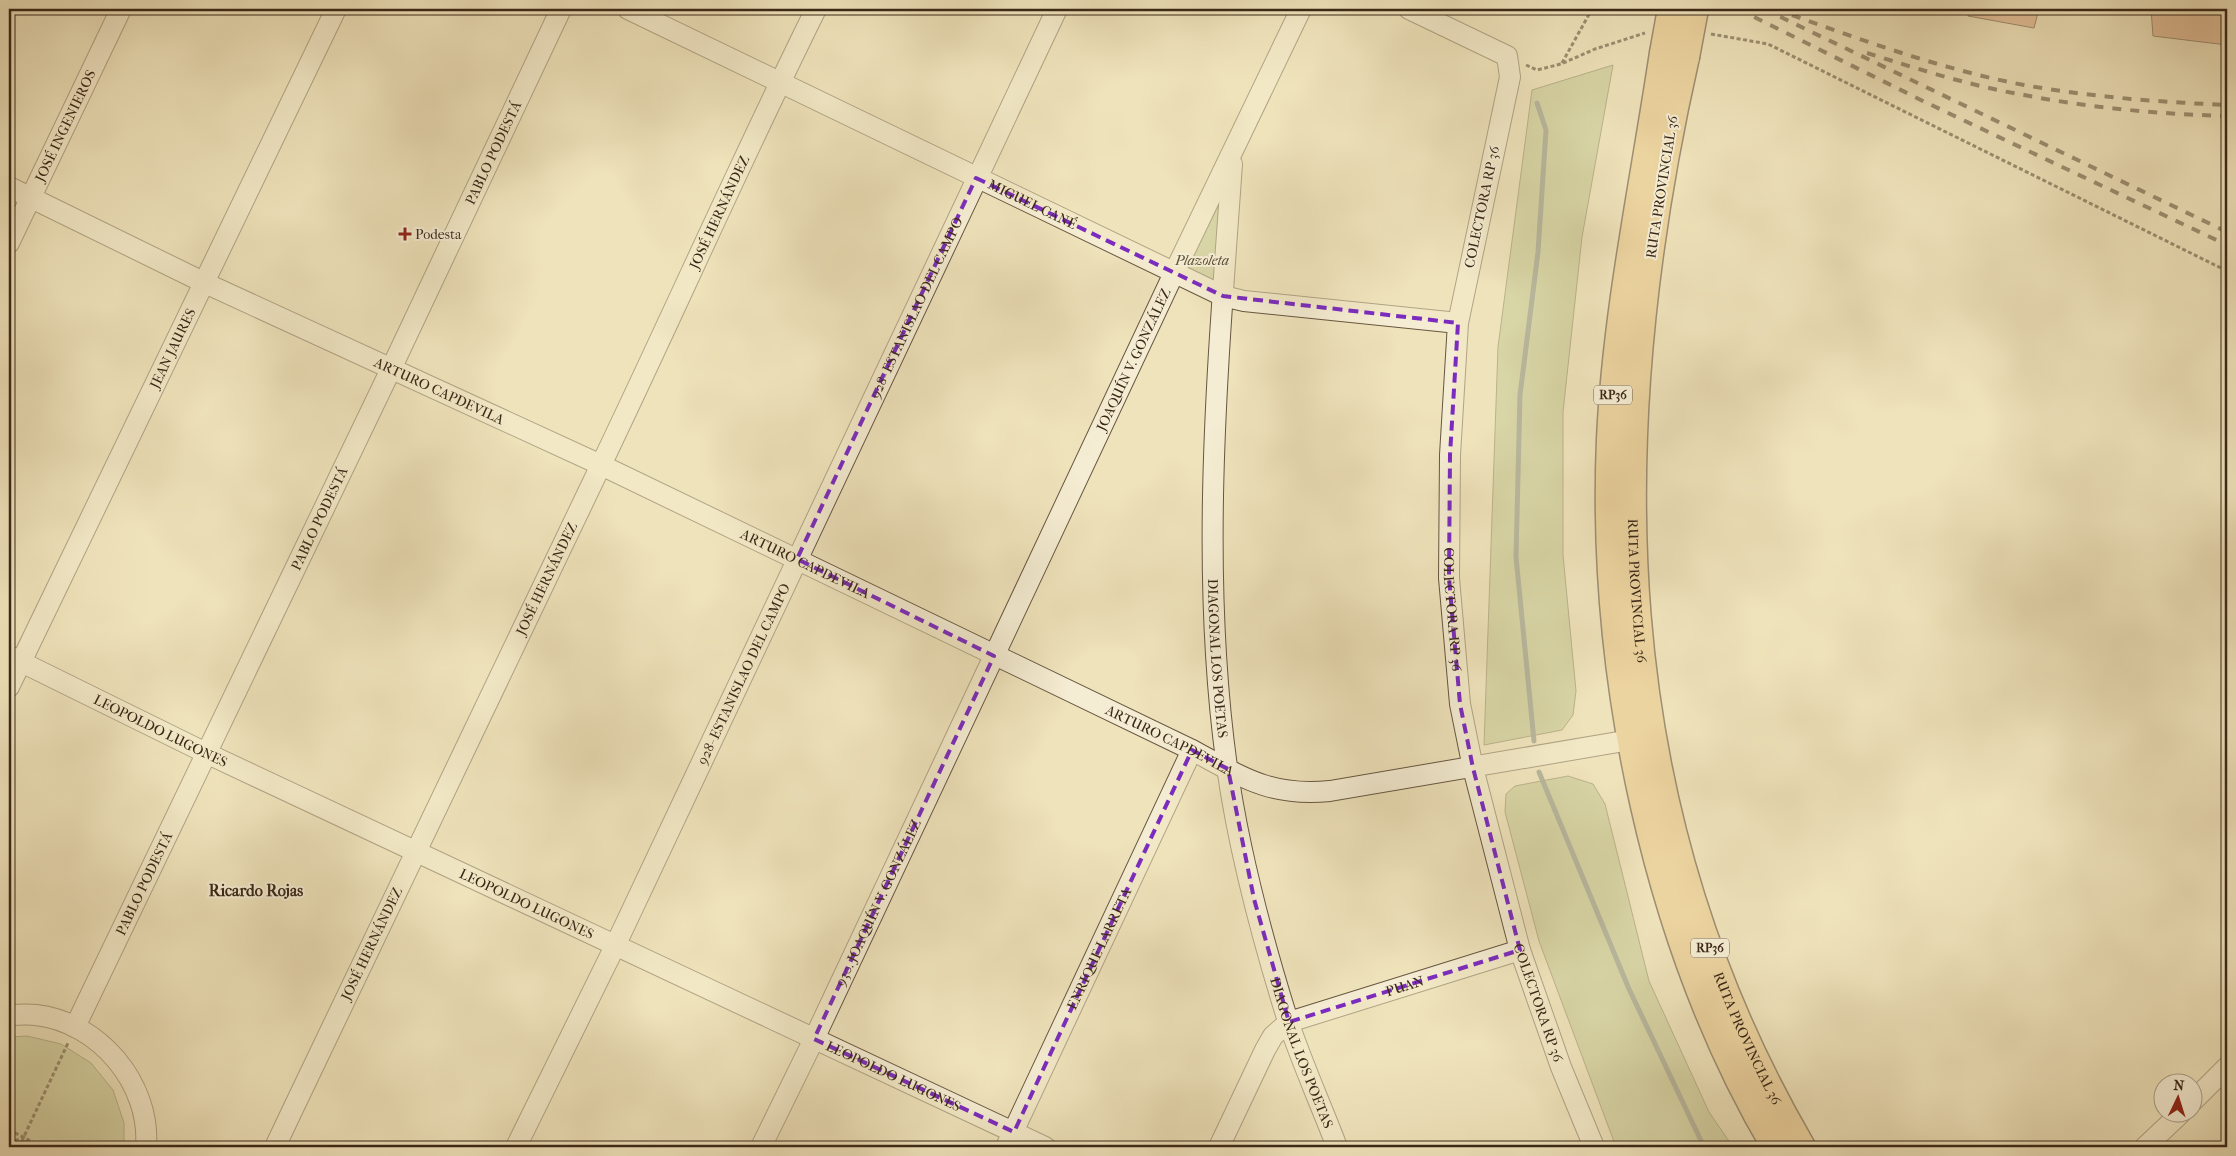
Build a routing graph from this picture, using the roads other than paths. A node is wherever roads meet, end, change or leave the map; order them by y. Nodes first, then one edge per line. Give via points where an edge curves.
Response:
1 (121, 9) edge
2 (336, 9) edge
3 (560, 9) edge
4 (628, 9) edge
5 (816, 9) edge
6 (1057, 9) edge
7 (1300, 9) edge
8 (1410, 9) edge
9 (1671, 9) edge
10 (1699, 21) edge
11 (1666, 47) junction
12 (780, 82) junction
13 (1233, 153) junction
14 (976, 178) junction
15 (9, 187) edge
16 (31, 197) junction
17 (9, 243) edge
18 (1174, 273) junction
19 (205, 283) junction
20 (1223, 296) junction
21 (1458, 323) junction
22 (391, 369) junction
23 (601, 465) junction
24 (797, 559) junction
25 (994, 656) junction
26 (15, 659) edge
27 (9, 687) edge
28 (1630, 740) junction
29 (1192, 750) junction
30 (206, 753) junction
31 (1472, 768) junction
32 (1228, 769) junction
33 (414, 851) junction
34 (616, 944) junction
35 (1520, 950) junction
36 (1720, 977) junction
37 (9, 1015) edge
38 (1289, 1022) junction
39 (75, 1027) junction
40 (814, 1039) junction
41 (2227, 1067) edge
42 (2204, 1090) edge
43 (1760, 1120) junction
44 (2170, 1124) edge
45 (1010, 1140) edge
46 (2148, 1146) edge
47 (146, 1147) edge
48 (275, 1147) edge
49 (516, 1147) edge
50 (760, 1147) edge
51 (1045, 1147) edge
52 (1219, 1147) edge
53 (1337, 1147) edge
54 (1594, 1147) edge
55 (1767, 1147) edge
56 (1774, 1147) edge
57 (1802, 1147) edge
58 (1820, 1147) edge

1 - 16 street, JOSÉ INGENIEROS
2 - 19 street, JEAN JAURES
3 - 22 street, PABLO PODESTÁ
4 - 12 street, MIGUEL CANÉ
5 - 12 street, JOSÉ HERNÁNDEZ
6 - 14 street, 928- ESTANISLAO DEL CAMPO
7 - 13 street, JOAQUÍN V. GONZÁLEZ
8 - 21 street, COLECTORA RP 36 via 1508,56 1510,77
9 - 11 main road, RUTA PROVINCIAL 36 / RP36, bridge
10 - 11 main road, RUTA PROVINCIAL 36 / RP36, bridge
11 - 28 main road, RUTA PROVINCIAL 36 / RP36 via 1624,294 1610,437 1610,543
11 - 36 main road, RUTA PROVINCIAL 36 / RP36 via 1676,101 1642,313 1634,409 1633,560 1639,645 1651,735 1682,866
12 - 14 street, MIGUEL CANÉ
12 - 23 street, JOSÉ HERNÁNDEZ
13 - 18 street, JOAQUÍN V. GONZÁLEZ
13 - 20 street, DIAGONAL LOS POETAS
14 - 18 street, MIGUEL CANÉ
14 - 24 street, 928- ESTANISLAO DEL CAMPO
15 - 16 street, ARTURO CAPDEVILA
16 - 17 street, JOSÉ INGENIEROS
16 - 19 street, ARTURO CAPDEVILA
18 - 20 street, MIGUEL CANÉ
18 - 25 street, JOAQUÍN V. GONZÁLEZ
19 - 22 street, ARTURO CAPDEVILA
19 - 26 street, JEAN JAURES
20 - 21 street, MIGUEL CANÉ via 1244,301
20 - 32 street, DIAGONAL LOS POETAS via 1214,427 1212,582
21 - 31 street, COLECTORA RP 36 via 1450,455 1449,578 1460,704
22 - 23 street, ARTURO CAPDEVILA
22 - 30 street, PABLO PODESTÁ
23 - 24 street, ARTURO CAPDEVILA
23 - 33 street, JOSÉ HERNÁNDEZ
24 - 25 street, ARTURO CAPDEVILA
24 - 34 street, 928- ESTANISLAO DEL CAMPO
25 - 29 street, ARTURO CAPDEVILA
25 - 40 street, 930. JOAQUÍN V. GONZÁLEZ
26 - 27 street, JEAN JAURES
26 - 30 street, LEOPOLDO LUGONES
28 - 31 street, ARTURO CAPDEVILA
28 - 43 main road, RUTA PROVINCIAL 36 / RP36 via 1673,914 1721,1040
29 - 32 street, ARTURO CAPDEVILA
29 - 45 street, ENRIQUE LARRETA
30 - 33 street, LEOPOLDO LUGONES
30 - 39 street, PABLO PODESTÁ
31 - 32 street, ARTURO CAPDEVILA via 1312,793 1275,790
31 - 35 street, COLECTORA RP 36
32 - 38 street, DIAGONAL LOS POETAS via 1254,900
33 - 34 street, LEOPOLDO LUGONES
33 - 48 street, JOSÉ HERNÁNDEZ
34 - 40 street, LEOPOLDO LUGONES
34 - 49 street, 928- ESTANISLAO DEL CAMPO
35 - 38 street, PUAN
35 - 54 street, COLECTORA RP 36 via 1561,1068
36 - 57 main road, RUTA PROVINCIAL 36 / RP36 via 1749,1047
36 - 58 main road via 1756,1026
37 - 39 street via 36,1015
38 - 52 street via 1273,1036 1265,1050
38 - 53 street, DIAGONAL LOS POETAS
39 - 47 street via 103,1046 126,1071 141,1102
40 - 45 street, LEOPOLDO LUGONES
40 - 50 street, 930. JOAQUÍN V. GONZÁLEZ
41 - 42 street
43 - 55 main road
43 - 56 main road, RUTA PROVINCIAL 36 / RP36
44 - 46 street
45 - 51 street, LEOPOLDO LUGONES

